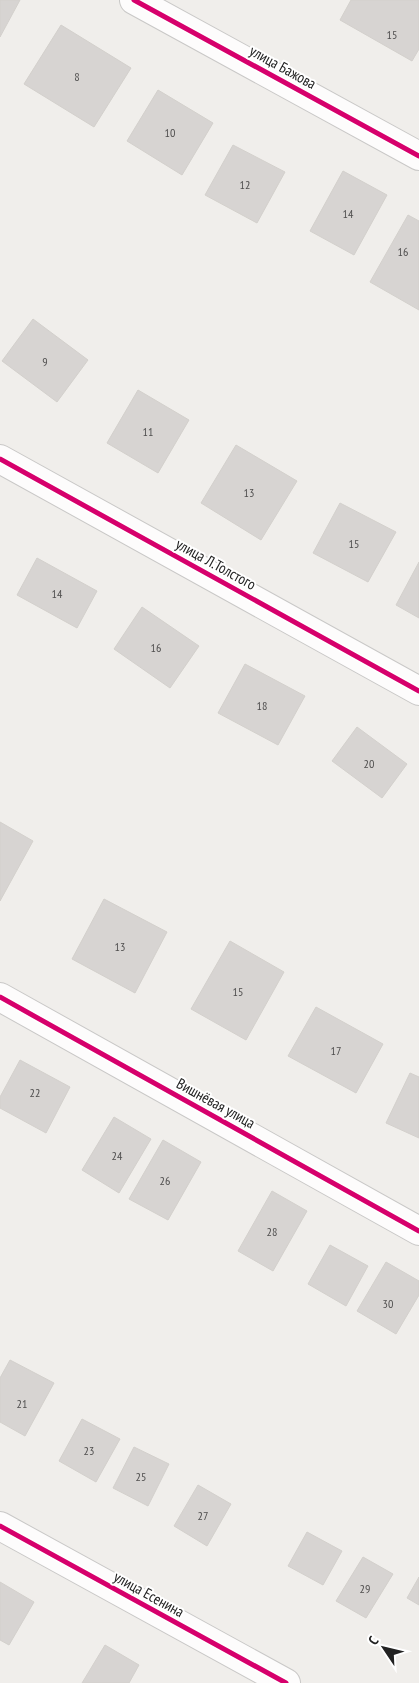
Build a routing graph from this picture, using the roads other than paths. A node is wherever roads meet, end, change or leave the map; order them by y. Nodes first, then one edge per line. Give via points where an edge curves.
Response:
1 (134, 0) edge
2 (419, 156) edge
3 (0, 459) edge
4 (419, 691) edge
5 (0, 997) edge
6 (419, 1231) edge
7 (0, 1526) edge
8 (286, 1683) edge

1 - 2 street, улица Бажова
3 - 4 street, улица Л.Толстого
5 - 6 street, Вишнёвая улица
7 - 8 street, улица Есенина

